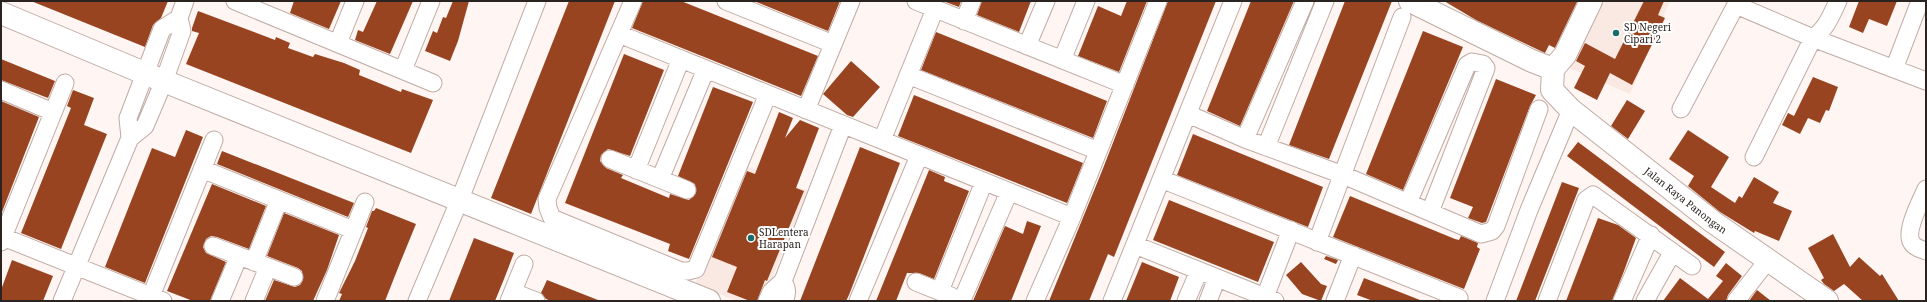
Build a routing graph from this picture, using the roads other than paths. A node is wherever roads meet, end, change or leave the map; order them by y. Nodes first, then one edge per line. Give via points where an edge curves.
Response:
1 (185, 1) edge
2 (235, 1) edge
3 (355, 1) edge
4 (431, 1) edge
5 (537, 1) edge
6 (633, 1) edge
7 (726, 1) edge
8 (851, 1) edge
9 (916, 1) edge
10 (972, 1) edge
11 (1046, 1) edge
12 (1086, 1) edge
13 (1158, 1) edge
14 (1233, 1) edge
15 (1305, 1) edge
16 (1325, 1) edge
17 (1591, 1) edge
18 (1838, 1) edge
19 (1920, 1) edge
20 (1737, 3) edge
21 (270, 8) edge
22 (935, 9) junction
23 (1406, 9) edge
24 (1, 13) edge
25 (179, 18) junction
26 (964, 20) junction
27 (619, 34) junction
28 (1813, 38) junction
29 (338, 43) junction
30 (833, 44) junction
31 (1027, 46) junction
32 (681, 59) junction
33 (1062, 60) junction
34 (706, 69) junction
35 (1894, 69) junction
36 (403, 70) junction
37 (908, 75) junction
38 (1552, 79) junction
39 (142, 80) junction
40 (1926, 81) edge
41 (65, 83) dead end
42 (433, 83) dead end
43 (1125, 85) junction
44 (162, 87) junction
45 (1, 90) edge
46 (768, 94) junction
47 (1681, 108) dead end
48 (1539, 109) dead end
49 (806, 110) junction
50 (1571, 110) junction
51 (53, 112) junction
52 (1188, 114) junction
53 (844, 125) junction
54 (130, 138) junction
55 (1245, 138) junction
56 (214, 140) dead end
57 (882, 140) junction
58 (1266, 146) junction
59 (1098, 151) junction
60 (919, 156) junction
61 (1754, 157) dead end
62 (610, 159) dead end
63 (202, 169) junction
64 (636, 170) junction
65 (1343, 175) junction
66 (660, 179) junction
67 (1161, 179) junction
68 (984, 182) junction
69 (1926, 189) edge
70 (687, 190) dead end
71 (1009, 192) junction
72 (279, 200) junction
73 (365, 202) dead end
74 (1408, 203) junction
75 (456, 207) junction
76 (1430, 212) junction
77 (1072, 217) junction
78 (4, 230) edge
79 (353, 230) junction
80 (1291, 230) junction
81 (1651, 235) junction
82 (1318, 242) junction
83 (1135, 245) junction
84 (213, 246) dead end
85 (1926, 251) edge
86 (1672, 253) junction
87 (1353, 255) junction
88 (1768, 260) junction
89 (254, 262) junction
90 (524, 264) dead end
91 (1692, 266) dead end
92 (76, 267) junction
93 (1198, 271) junction
94 (294, 277) dead end
95 (1217, 278) junction
96 (783, 281) junction
97 (916, 282) dead end
98 (940, 291) junction
99 (511, 296) edge
100 (1459, 298) dead end
101 (154, 299) edge
102 (1270, 299) edge
103 (963, 300) edge
104 (62, 301) edge
105 (220, 301) edge
106 (254, 301) edge
107 (324, 301) edge
108 (417, 301) edge
109 (536, 301) edge
110 (709, 301) edge
111 (768, 301) edge
112 (784, 301) edge
113 (858, 301) edge
114 (1035, 301) edge
115 (1112, 301) edge
116 (1186, 301) edge
117 (1208, 301) edge
118 (1335, 301) edge
119 (1495, 301) edge
120 (1547, 301) edge
121 (1622, 301) edge
122 (1644, 301) edge
123 (1736, 301) edge
124 (1827, 301) edge

1 - 25 street
2 - 21 street
3 - 29 street
4 - 36 street
5 - 75 street
6 - 27 street
7 - 30 street
8 - 30 street
9 - 22 street
10 - 26 street
11 - 31 street
12 - 33 street
13 - 43 street
14 - 52 street
15 - 55 street
16 - 58 street
17 - 38 street
18 - 28 street via 1822,32
19 - 35 street
20 - 28 street
20 - 47 street
21 - 29 street
22 - 26 street
22 - 37 street
23 - 38 street, Jalan Raya Panongan via 1532,61
23 - 65 street
24 - 39 street
25 - 39 street via 162,29
25 - 44 street via 182,31
26 - 31 street
27 - 32 street
27 - 46 street via 547,199 548,208 552,218 681,271 696,269
28 - 35 street
28 - 61 street
29 - 36 street
30 - 49 street
31 - 33 street
32 - 34 street
32 - 64 street
33 - 43 street
34 - 46 street
34 - 66 street
35 - 40 street
36 - 42 street
37 - 57 street
37 - 59 street
38 - 50 street, Jalan Raya Panongan
39 - 44 street
39 - 54 street via 128,118
41 - 51 street
43 - 59 street
44 - 54 street via 145,126
44 - 75 street
45 - 51 street
46 - 49 street
48 - 76 street via 1492,231 1481,234
49 - 53 street
50 - 88 street, Jalan Raya Panongan via 1713,222
50 - 119 street via 1529,210
51 - 78 street
52 - 55 street
52 - 67 street
53 - 57 street
53 - 96 street
54 - 92 street
55 - 58 street
56 - 63 street
57 - 60 street
58 - 65 street
59 - 77 street
60 - 68 street
60 - 113 street
62 - 64 street
63 - 72 street
63 - 101 street
64 - 66 street
65 - 74 street
65 - 82 street
66 - 70 street
67 - 80 street
67 - 83 street
68 - 71 street
68 - 98 street
69 - 85 street via 1909,231 1913,244
71 - 77 street
71 - 103 street
72 - 79 street
72 - 89 street
73 - 79 street
74 - 76 street
74 - 76 street via 1467,65 1472,62 1483,64 1485,71
75 - 108 street
75 - 110 street
77 - 114 street
78 - 92 street
79 - 107 street
80 - 82 street
80 - 102 street
81 - 86 street
81 - 120 street via 1593,195 1589,196
81 - 121 street
82 - 87 street
83 - 93 street
83 - 115 street
84 - 89 street
86 - 91 street
86 - 122 street
87 - 100 street
87 - 118 street
88 - 123 street
88 - 124 street, Jalan Raya Panongan
89 - 94 street
89 - 105 street
89 - 106 street
90 - 99 street
92 - 101 street
92 - 104 street
93 - 95 street
93 - 116 street
95 - 102 street
95 - 117 street
96 - 111 street via 771,292
96 - 112 street via 787,296
97 - 98 street
98 - 103 street
99 - 109 street

